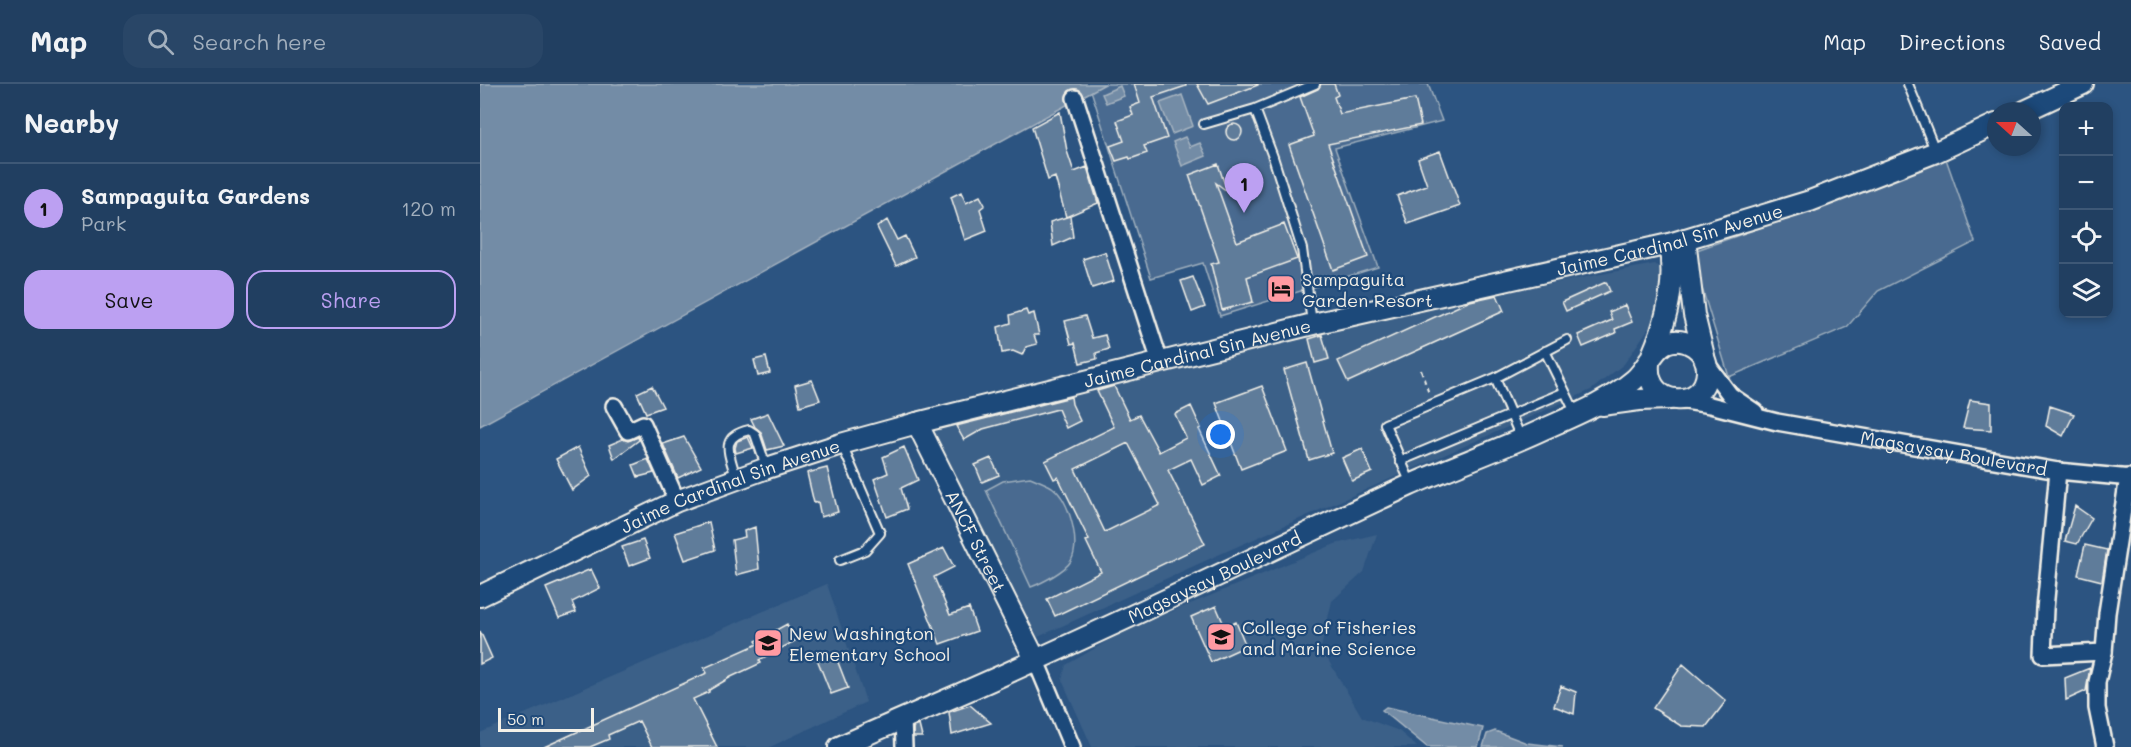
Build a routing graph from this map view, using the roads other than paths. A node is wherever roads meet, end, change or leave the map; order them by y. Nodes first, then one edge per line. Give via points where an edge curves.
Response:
1 (1315, 84) edge
2 (1908, 84) edge
3 (2083, 84) edge
4 (1075, 98) dead end
5 (2041, 104) edge
6 (1255, 109) junction
7 (1204, 124) dead end
8 (1987, 128) edge
9 (1936, 152) junction
10 (1677, 242) junction
11 (1313, 324) junction
12 (1568, 340) dead end
13 (1545, 351) junction
14 (1651, 359) junction
15 (1705, 360) junction
16 (1160, 362) junction
17 (1495, 378) junction
18 (1565, 392) junction
19 (1674, 400) junction
20 (614, 406) dead end
21 (1583, 411) junction
22 (1510, 414) junction
23 (1777, 422) junction
24 (916, 423) junction
25 (1521, 439) junction
26 (842, 444) junction
27 (1400, 461) junction
28 (767, 468) junction
29 (2058, 471) junction
30 (2129, 477) edge
31 (737, 479) junction
32 (1412, 485) junction
33 (677, 501) junction
34 (840, 560) dead end
35 (481, 593) edge
36 (2104, 652) junction
37 (1036, 661) junction
38 (903, 718) junction
39 (839, 747) edge
40 (904, 747) edge
41 (1072, 747) edge
42 (2105, 747) edge

1 - 6 lane
2 - 9 lane
3 - 5 main road
4 - 16 street
6 - 7 lane
6 - 11 lane via 1302,249
8 - 9 main road, Jaime Cardinal Sin Avenue
9 - 10 main road, Jaime Cardinal Sin Avenue via 1810,201
10 - 11 main road, Jaime Cardinal Sin Avenue
10 - 14 main road, Magsaysay Boulevard via 1661,334
10 - 15 main road, Magsaysay Boulevard
11 - 16 main road, Jaime Cardinal Sin Avenue
12 - 13 lane
13 - 17 lane
13 - 18 lane
14 - 15 main road via 1659,347 1678,341 1697,348
14 - 19 main road via 1648,373 1655,389
14 - 21 main road, Magsaysay Boulevard via 1619,392
15 - 19 main road via 1707,373 1701,388 1695,394
15 - 23 street, Magsaysay Boulevard via 1730,395 1757,414
16 - 24 main road, Jaime Cardinal Sin Avenue
17 - 22 lane
17 - 27 lane via 1385,424
18 - 21 lane
18 - 22 lane
19 - 21 main road, Magsaysay Boulevard via 1639,400
19 - 23 street, Magsaysay Boulevard
20 - 33 street via 628,430 644,424
21 - 25 main road, Magsaysay Boulevard
22 - 25 lane
22 - 27 lane
23 - 29 street, Magsaysay Boulevard
24 - 26 main road, Jaime Cardinal Sin Avenue
24 - 37 main road, ANCF Street
25 - 32 main road, Magsaysay Boulevard
26 - 28 main road, Jaime Cardinal Sin Avenue
26 - 34 lane via 880,533 865,550
27 - 32 lane
28 - 31 main road, Jaime Cardinal Sin Avenue
28 - 31 lane via 755,434 749,430 736,434 729,450
29 - 30 street, Magsaysay Boulevard
29 - 36 street via 2043,655
30 - 36 street
31 - 33 main road, Jaime Cardinal Sin Avenue
32 - 37 main road, Magsaysay Boulevard
33 - 35 main road, Jaime Cardinal Sin Avenue
36 - 42 street via 2097,682 2097,708
37 - 38 main road, Magsaysay Boulevard
37 - 41 street
38 - 39 main road, Magsaysay Boulevard
38 - 40 street

